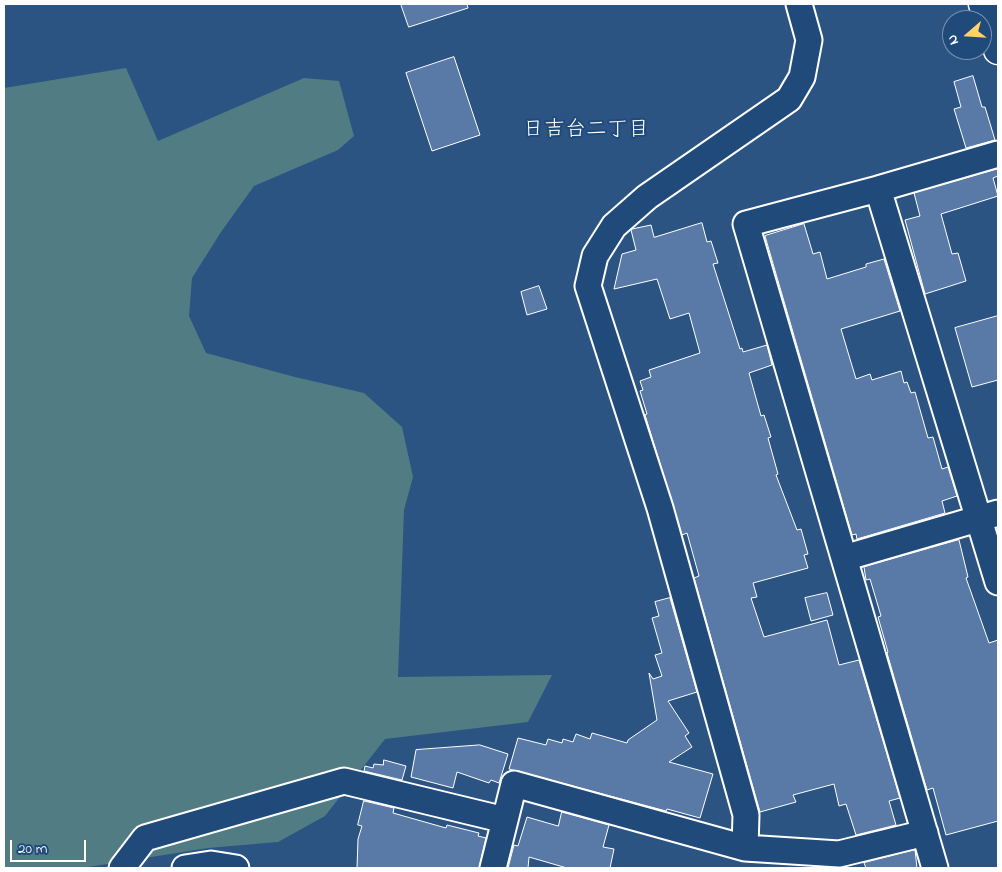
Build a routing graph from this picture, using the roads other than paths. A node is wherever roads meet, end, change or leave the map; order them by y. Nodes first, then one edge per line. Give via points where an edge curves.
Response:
1 (799, 4) edge
2 (983, 4) edge
3 (998, 50) edge
4 (998, 154) edge
5 (878, 189) junction
6 (989, 516) edge
7 (844, 558) junction
8 (998, 582) edge
9 (505, 820) junction
10 (925, 833) junction
11 (745, 848) junction
12 (122, 868) edge
13 (185, 868) edge
14 (236, 868) edge
15 (493, 868) edge
16 (935, 868) edge

1 - 11 street via 809,40 802,77 788,99 647,197 614,226 595,256 588,286 660,508 730,757 746,815
2 - 3 street
4 - 5 street
5 - 6 street
5 - 7 street via 746,224
6 - 7 street
6 - 8 street
7 - 10 street
9 - 11 street via 514,784
9 - 12 street via 344,781 145,838
9 - 15 street
10 - 11 street via 839,854
10 - 16 street
13 - 14 street via 210,864

